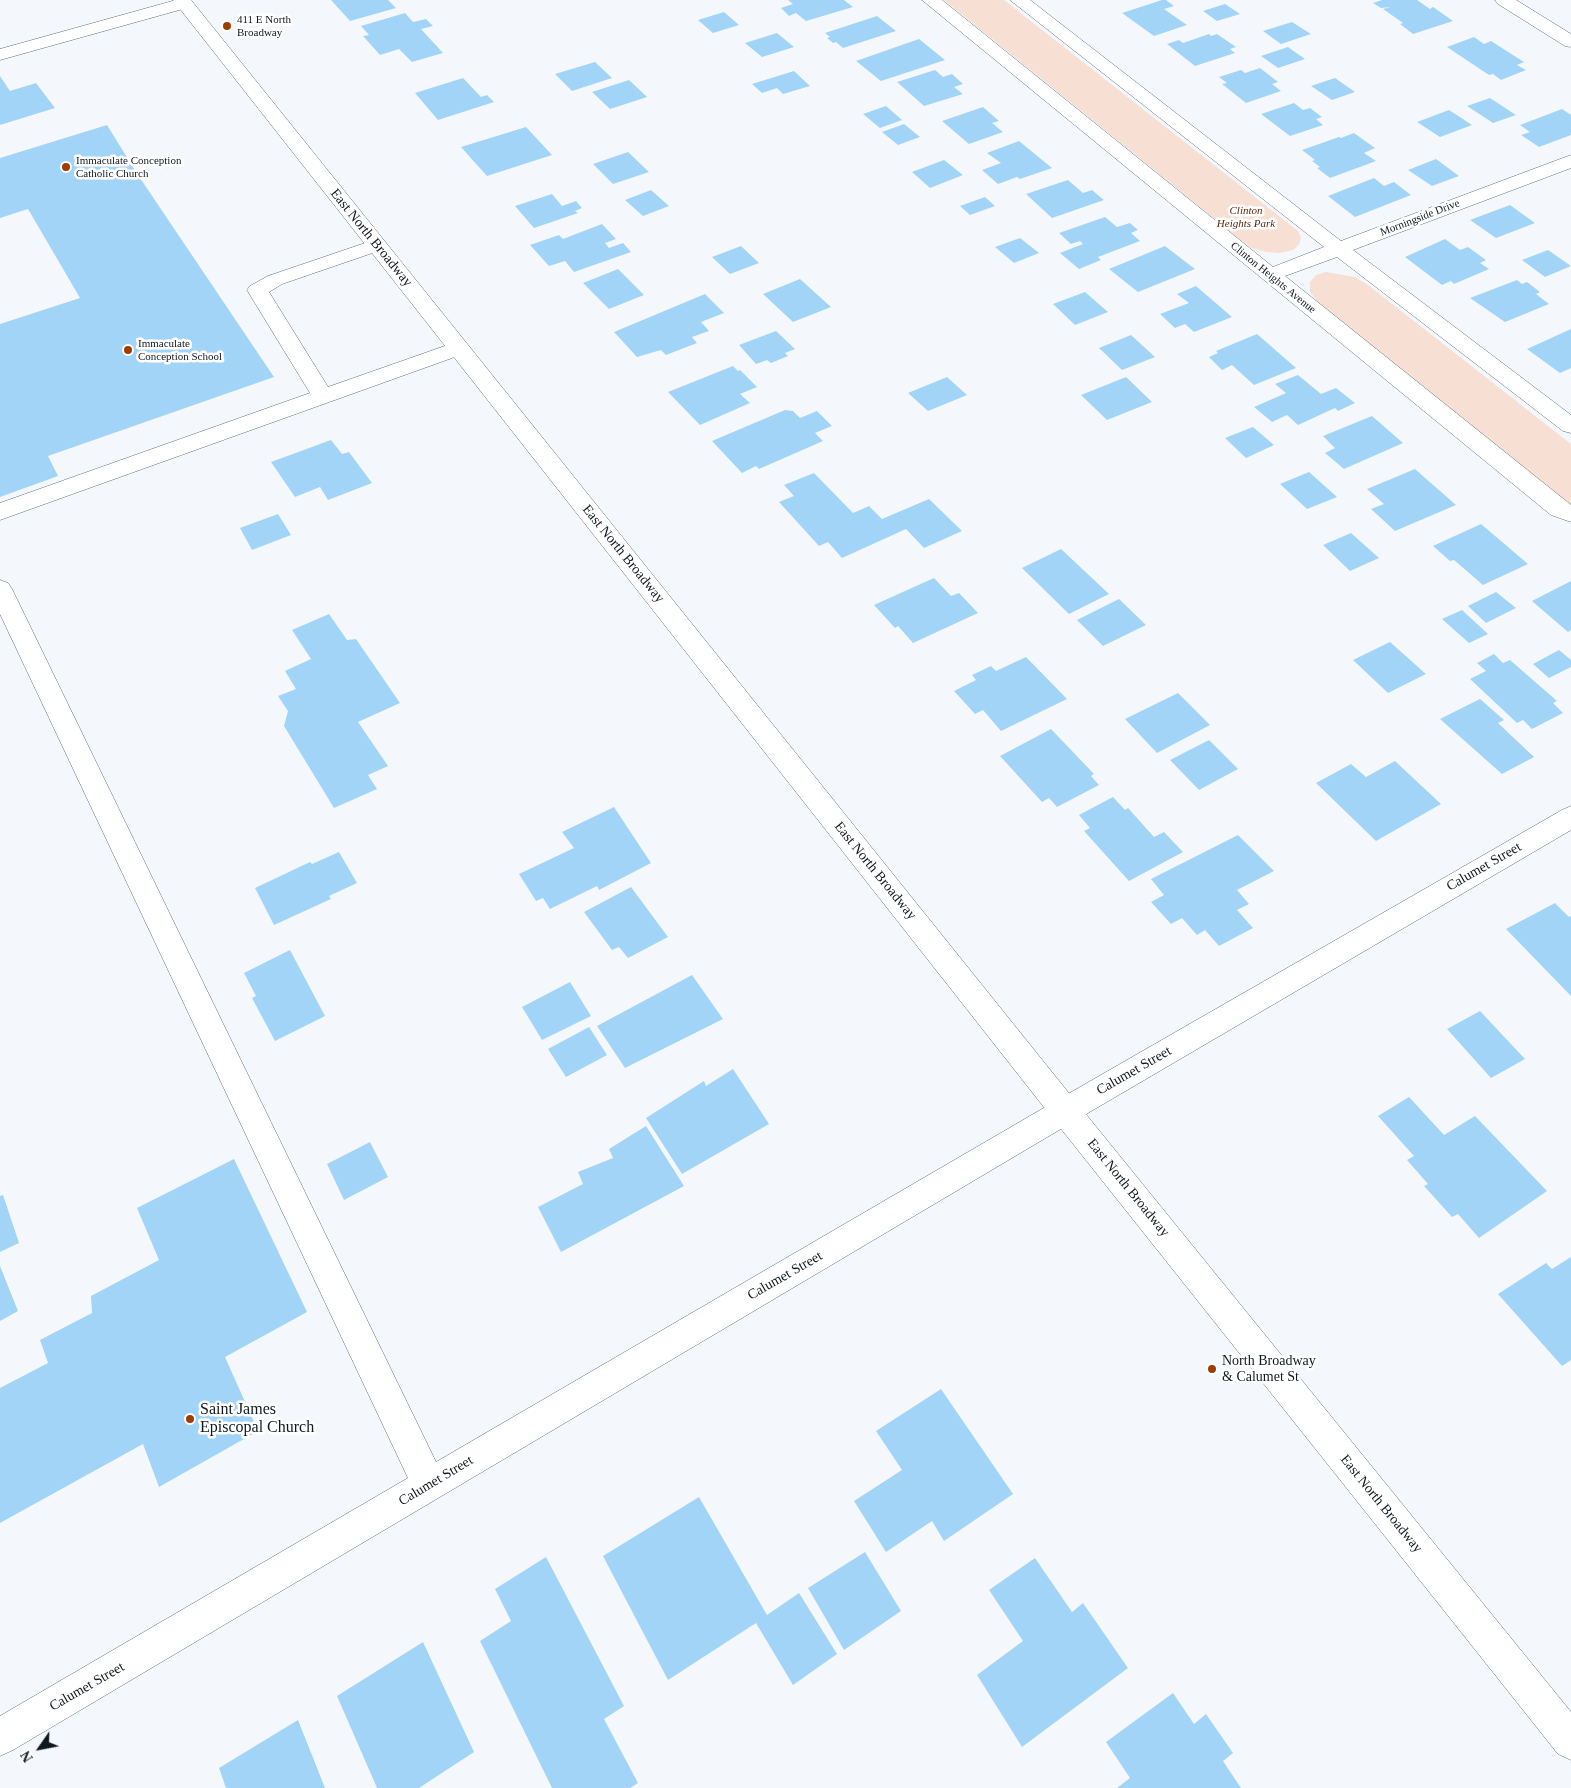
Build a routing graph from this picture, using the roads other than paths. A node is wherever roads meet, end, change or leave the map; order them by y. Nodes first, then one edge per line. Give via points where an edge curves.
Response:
1 (931, 0) edge
2 (1020, 0) edge
3 (1504, 0) edge
4 (183, 2) edge
5 (1571, 42) edge
6 (0, 55) edge
7 (1571, 161) edge
8 (377, 245) junction
9 (1339, 249) junction
10 (1270, 275) junction
11 (458, 348) junction
12 (323, 397) junction
13 (1571, 426) edge
14 (0, 512) edge
15 (1571, 514) edge
16 (0, 589) edge
17 (1571, 817) edge
18 (1065, 1111) junction
19 (429, 1485) junction
20 (0, 1738) edge
21 (1571, 1741) edge

1 - 10 street, Clinton Heights Avenue
2 - 9 street
3 - 5 street
4 - 6 street
4 - 8 street, East North Broadway
7 - 9 street, Morningside Drive
8 - 11 street, East North Broadway
8 - 12 street via 275,280 257,290
9 - 10 street, Morningside Drive
9 - 13 street
10 - 15 street, Clinton Heights Avenue via 1559,509
11 - 12 street
11 - 18 street, East North Broadway
12 - 14 street
16 - 19 street
17 - 18 street, Calumet Street
18 - 19 street, Calumet Street
18 - 21 street, East North Broadway
19 - 20 street, Calumet Street

